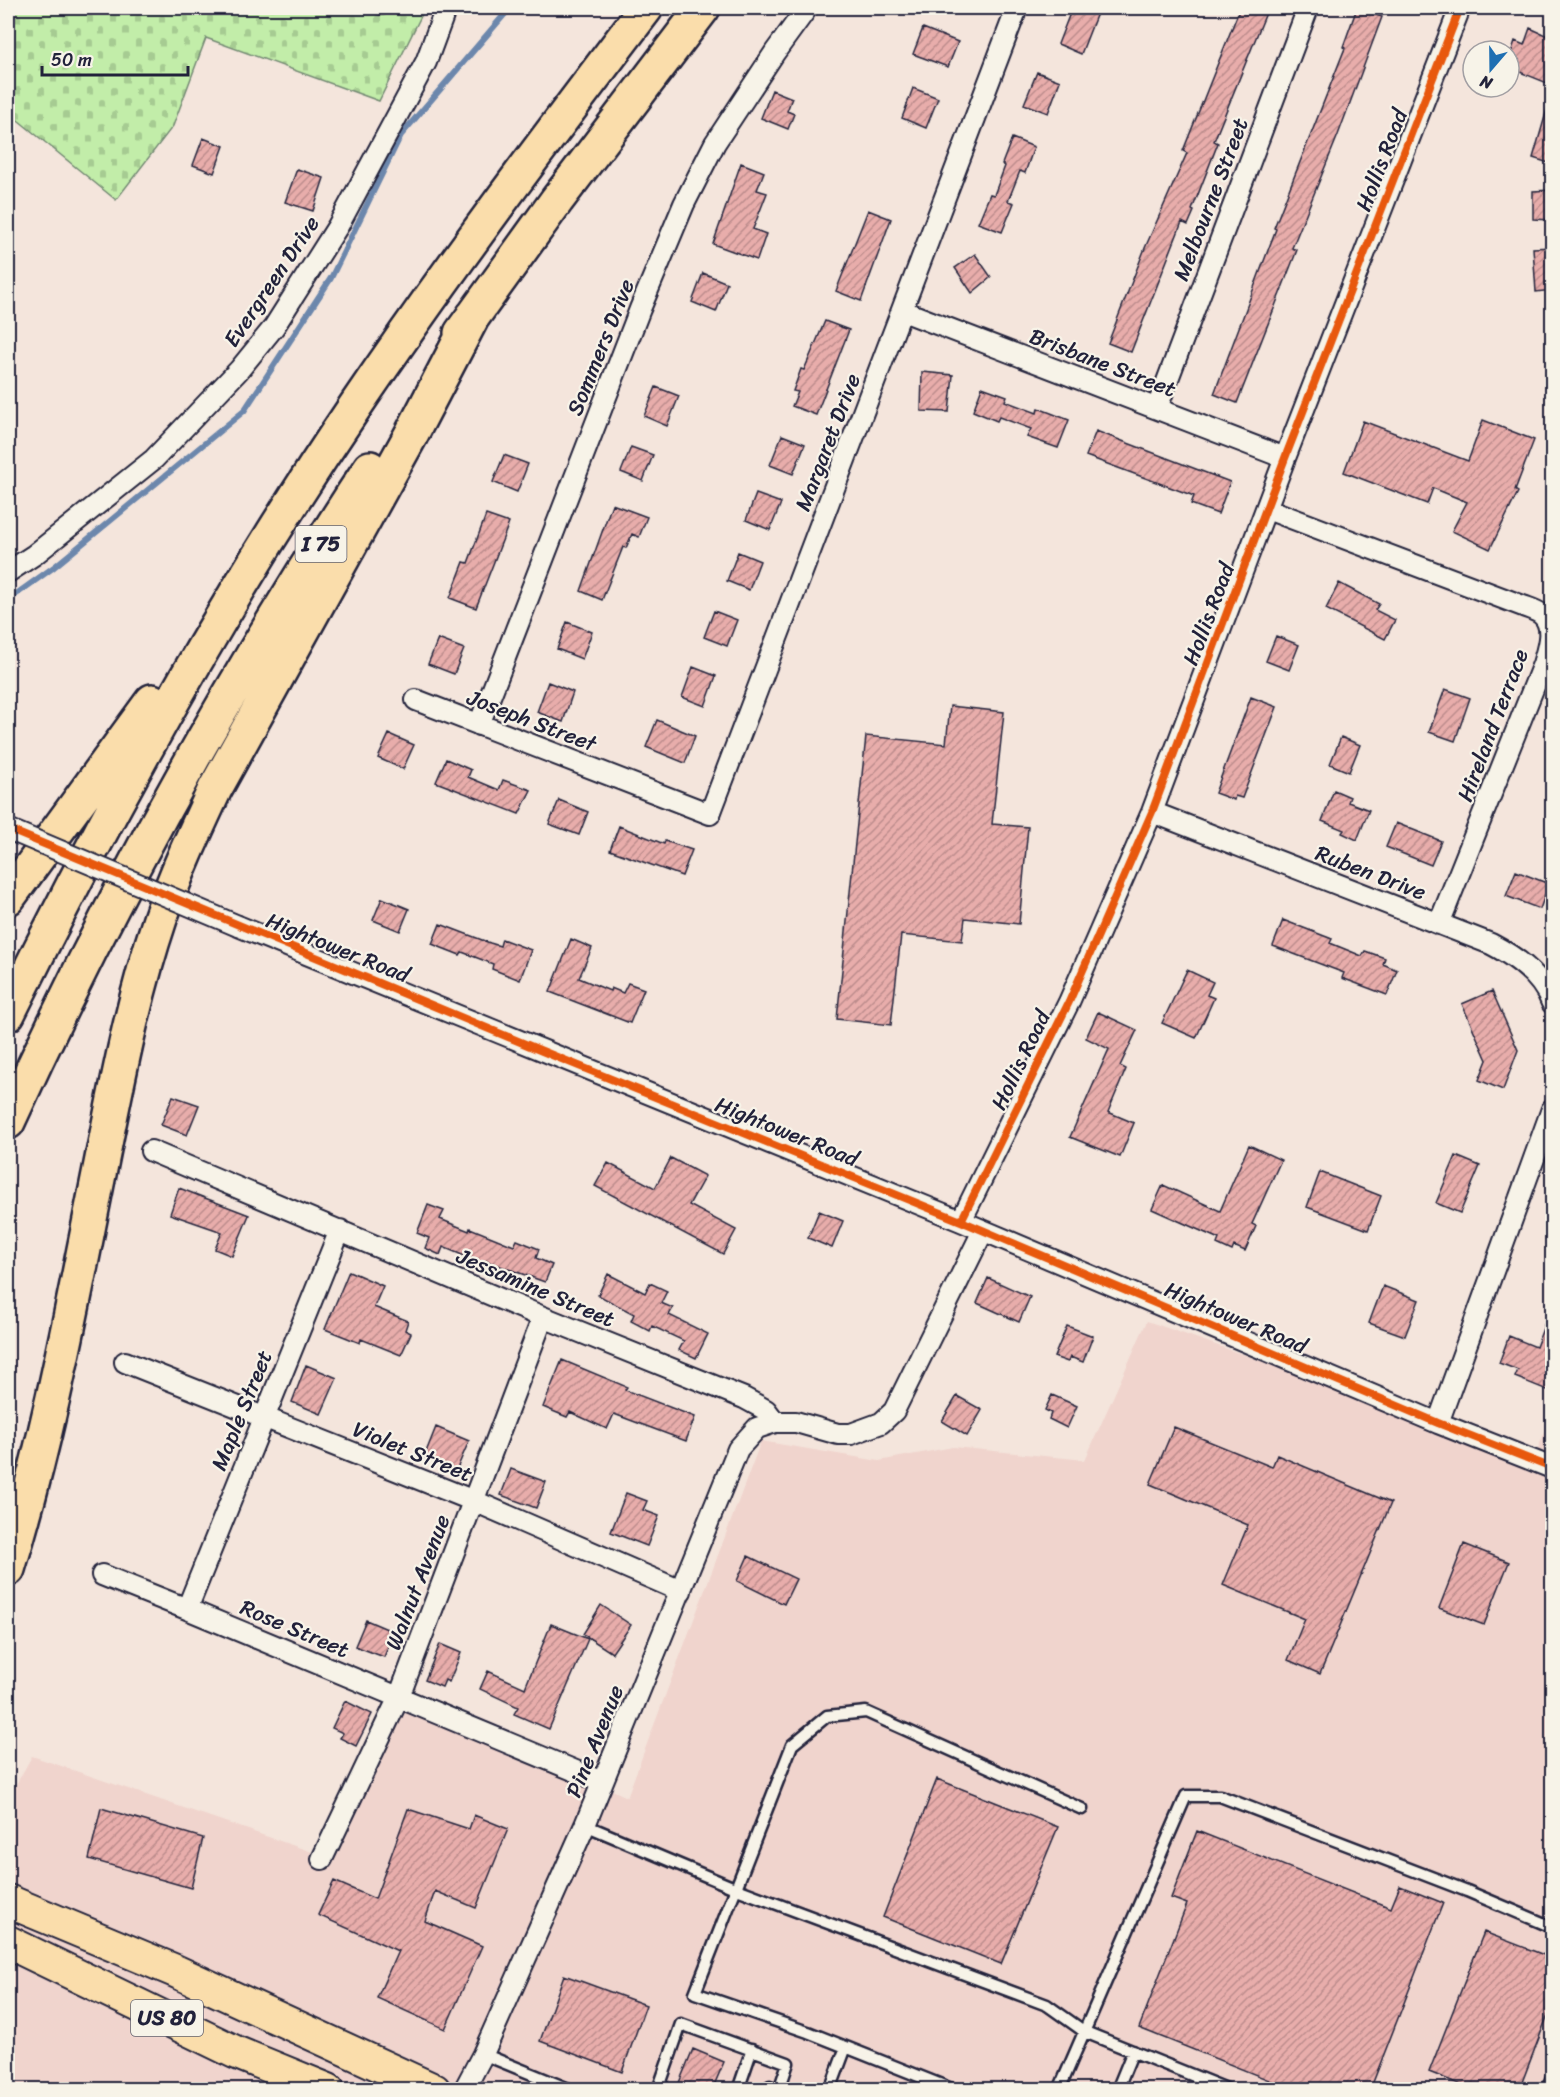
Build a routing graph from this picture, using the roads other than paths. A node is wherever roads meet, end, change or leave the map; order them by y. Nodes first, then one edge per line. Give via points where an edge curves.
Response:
1 (446, 8) edge
2 (646, 8) edge
3 (703, 8) edge
4 (807, 8) edge
5 (1017, 8) edge
6 (1308, 8) edge
7 (1460, 8) edge
8 (903, 311) junction
9 (473, 315) junction
10 (1157, 408) junction
11 (1285, 458) junction
12 (1267, 509) junction
13 (256, 559) junction
14 (8, 572) edge
15 (416, 700) dead end
16 (479, 725) junction
17 (631, 784) joint
18 (1152, 813) junction
19 (8, 829) edge
20 (8, 898) edge
21 (1439, 924) junction
22 (1552, 1003) edge
23 (8, 1014) edge
24 (1552, 1109) edge
25 (8, 1122) edge
26 (151, 1151) dead end
27 (961, 1221) junction
28 (340, 1230) junction
29 (983, 1231) junction
30 (543, 1317) junction
31 (125, 1362) dead end
32 (264, 1418) junction
33 (775, 1422) junction
34 (1438, 1423) junction
35 (1552, 1468) edge
36 (474, 1501) junction
37 (8, 1569) edge
38 (102, 1575) dead end
39 (681, 1591) junction
40 (187, 1609) junction
41 (399, 1697) junction
42 (602, 1782) junction
43 (1082, 1809) dead end
44 (585, 1825) junction
45 (322, 1859) dead end
46 (736, 1889) junction
47 (8, 1901) edge
48 (1552, 1927) edge
49 (8, 1942) edge
50 (1085, 2032) junction
51 (846, 2047) junction
52 (752, 2049) junction
53 (1133, 2051) junction
54 (483, 2054) junction
55 (1552, 2077) edge
56 (770, 2086) dead end
57 (328, 2090) edge
58 (434, 2090) edge
59 (464, 2090) edge
60 (572, 2090) edge
61 (658, 2090) edge
62 (738, 2090) edge
63 (830, 2090) edge
64 (954, 2090) edge
65 (1059, 2090) edge
66 (1117, 2090) edge
67 (1230, 2090) edge
68 (1547, 2090) edge

1 - 14 street, Evergreen Drive via 426,62 344,216 274,327 239,370 154,459
2 - 13 highway, I 75 via 423,308
3 - 9 highway, I 75
4 - 16 street, Sommers Drive via 715,143 684,204
5 - 8 street, Margaret Drive
6 - 10 street, Melbourne Street
7 - 11 street, Hollis Road
8 - 10 street, Brisbane Street
8 - 17 street, Margaret Drive via 710,814
9 - 25 highway, I 75 via 339,516 188,766 102,926
9 - 37 highway via 215,789 160,918 134,1008 58,1381
10 - 11 street, Brisbane Street
11 - 12 street, Hollis Road
12 - 18 street, Hollis Road
12 - 21 street, Hireland Terrace via 1523,606 1542,615 1548,625 1550,639 1544,664
13 - 20 highway
13 - 23 highway, I 75 via 152,737
15 - 16 street, Joseph Street
16 - 17 street, Joseph Street
18 - 21 street, Ruben Drive
18 - 27 street, Hollis Road via 1069,1002
19 - 27 street, Hightower Road, bridge
21 - 22 street, Ruben Drive via 1508,953 1536,978
24 - 34 street
26 - 28 street, Jessamine Street
27 - 29 street, Hightower Road
28 - 30 street, Jessamine Street
28 - 32 street, Maple Street
29 - 33 street via 894,1412 881,1423 851,1434 796,1422
29 - 34 street, Hightower Road
30 - 33 street, Jessamine Street via 744,1398 766,1410
30 - 36 street, Walnut Avenue
31 - 32 street, Violet Street
32 - 36 street, Violet Street
32 - 40 street, Maple Street
33 - 39 street, Pine Avenue via 757,1428 738,1449
34 - 35 street, Hightower Road
36 - 39 street, Violet Street
36 - 41 street, Walnut Avenue
38 - 40 street, Rose Street
39 - 42 street, Pine Avenue
40 - 41 street, Rose Street
41 - 42 street, Rose Street
41 - 45 street, Walnut Avenue
42 - 44 street, Pine Avenue
43 - 46 lane via 866,1712 827,1716 792,1745
44 - 46 lane
44 - 54 street, Pine Avenue
46 - 50 lane via 1047,2005
46 - 51 lane via 695,1993
47 - 58 main road, US 80 via 173,1970
48 - 50 lane via 1220,1796 1186,1796
49 - 57 main road, US 80 via 235,2052
50 - 53 lane
50 - 65 lane
51 - 63 lane
51 - 64 lane
52 - 56 lane via 788,2062 779,2090
52 - 61 lane via 681,2024
52 - 62 lane via 747,2078
53 - 66 lane
53 - 67 lane
54 - 59 street, Pine Avenue
54 - 60 lane
55 - 68 lane

